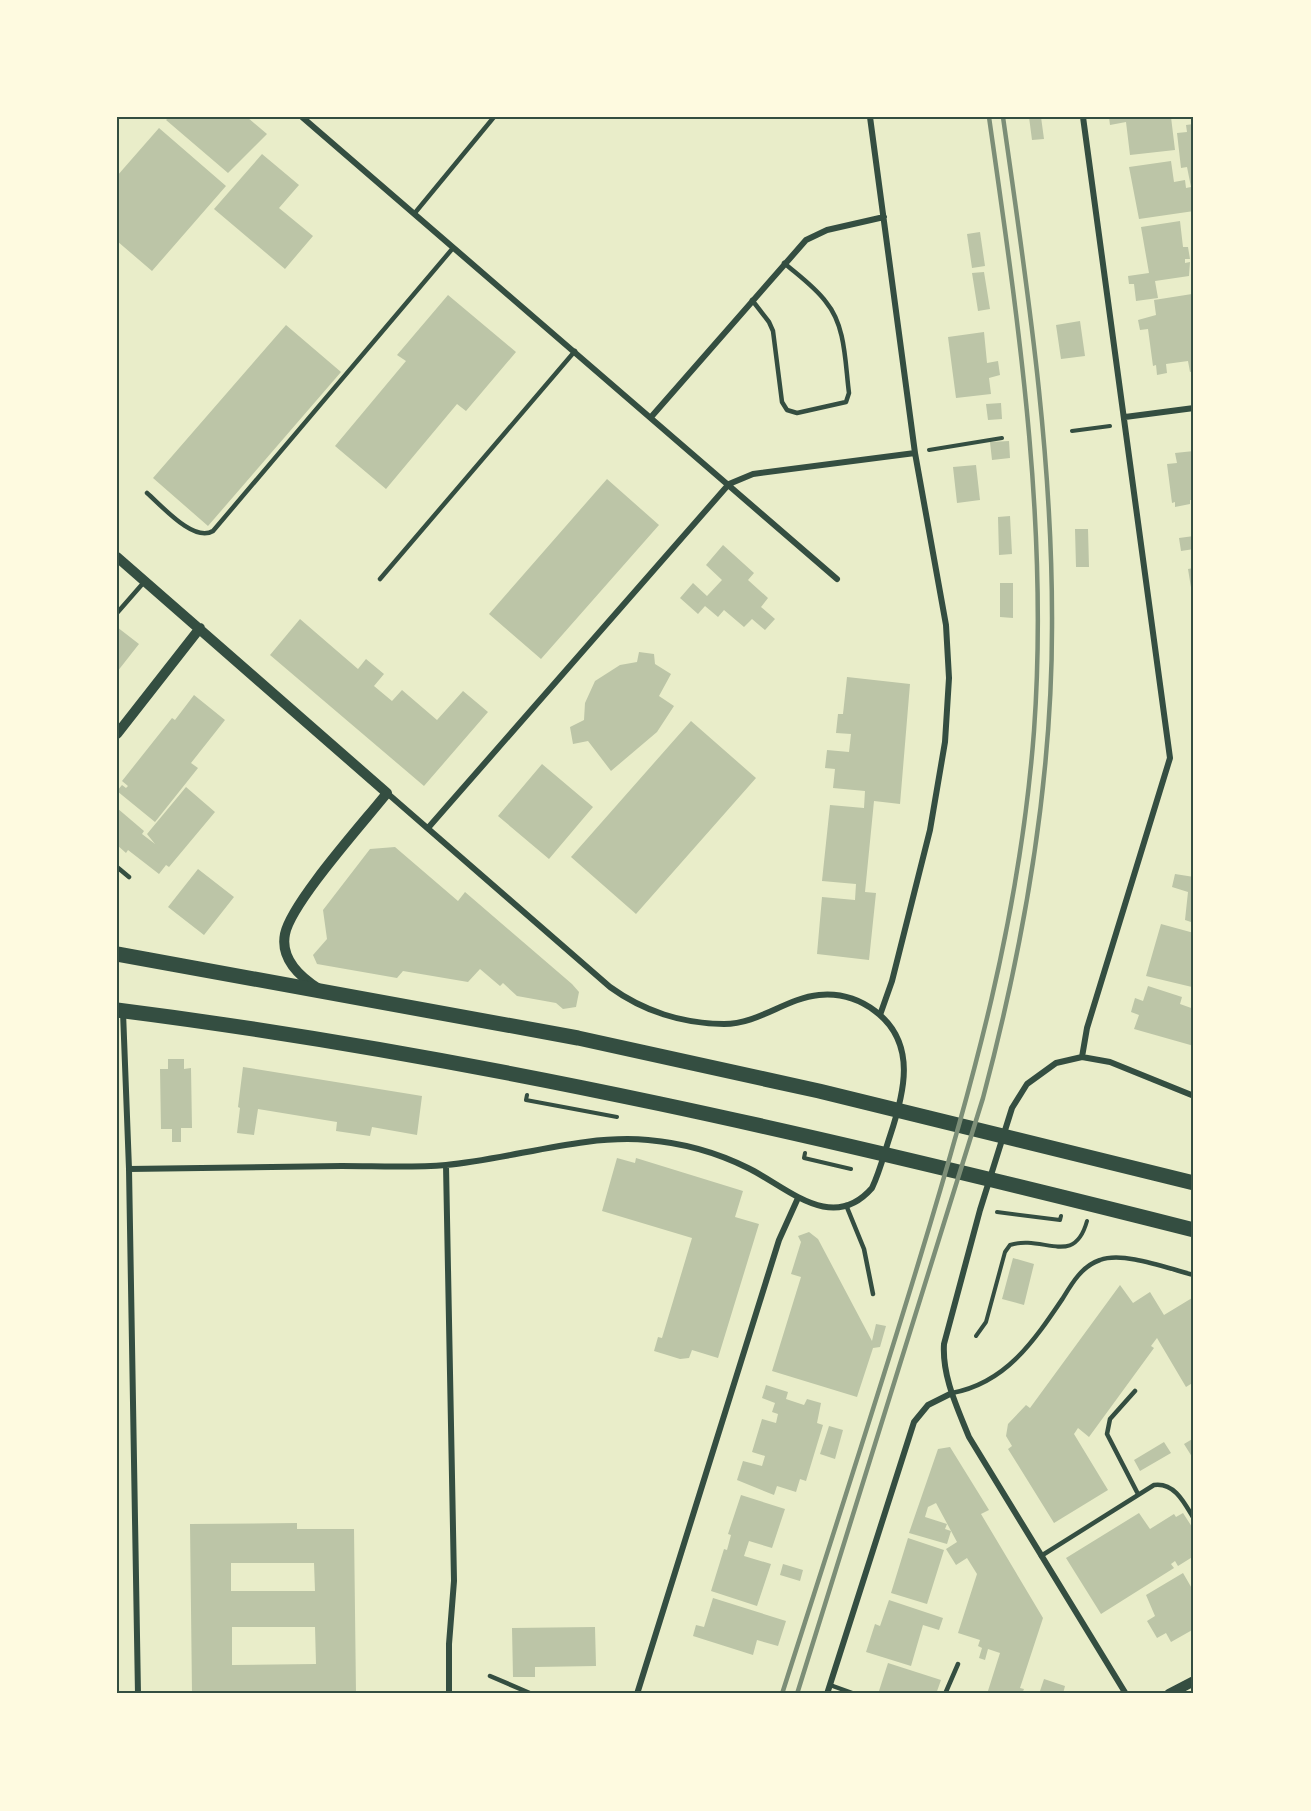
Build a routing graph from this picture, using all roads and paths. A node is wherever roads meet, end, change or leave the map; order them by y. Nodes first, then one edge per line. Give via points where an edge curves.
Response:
1 (302, 117) edge
2 (494, 117) edge
3 (870, 117) edge
4 (1083, 117) edge
5 (414, 214) junction
6 (884, 217) junction
7 (453, 248) junction
8 (784, 263) junction
9 (752, 300) junction
10 (575, 351) junction
11 (1194, 408) edge
12 (652, 416) junction
13 (1125, 417) junction
14 (1110, 426) dead end
15 (1072, 431) dead end
16 (1002, 438) dead end
17 (915, 453) junction
18 (729, 484) junction
19 (147, 493) dead end
20 (117, 557) edge
21 (380, 579) dead end
22 (837, 579) dead end
23 (145, 581) junction
24 (117, 613) edge
25 (200, 628) junction
26 (117, 734) edge
27 (387, 793) junction
28 (428, 828) junction
29 (117, 867) edge
30 (129, 877) dead end
31 (117, 954) edge
32 (321, 990) junction
33 (120, 1011) edge
34 (880, 1015) junction
35 (1082, 1057) junction
36 (528, 1088) dead end
37 (1194, 1095) edge
38 (617, 1117) dead end
39 (446, 1165) junction
40 (129, 1168) junction
41 (1194, 1183) edge
42 (798, 1198) junction
43 (846, 1205) junction
44 (1062, 1210) dead end
45 (997, 1212) dead end
46 (1088, 1217) dead end
47 (1194, 1230) edge
48 (1194, 1275) edge
49 (873, 1294) dead end
50 (976, 1336) dead end
51 (1135, 1391) dead end
52 (952, 1393) junction
53 (1138, 1494) junction
54 (1194, 1519) edge
55 (1041, 1556) junction
56 (958, 1664) dead end
57 (490, 1676) dead end
58 (1194, 1681) edge
59 (830, 1685) junction
60 (1125, 1693) edge
61 (138, 1694) edge
62 (449, 1694) edge
63 (532, 1694) edge
64 (637, 1694) edge
65 (827, 1694) edge
66 (855, 1694) edge
67 (945, 1694) edge
68 (1169, 1694) edge

1 - 5 street
2 - 5 lane
3 - 6 street
4 - 13 street
5 - 7 street
6 - 8 street via 814,236
6 - 17 street
7 - 10 street
7 - 19 lane via 213,531 193,532
8 - 9 street
8 - 9 lane via 826,301 835,315 841,330 849,393 846,402 797,413 787,410 782,402 773,331
9 - 12 street
10 - 12 street
10 - 21 lane
11 - 13 street
12 - 18 street
13 - 35 street via 1170,759 1087,1028
14 - 15 path
16 - 17 path
17 - 18 street via 753,474
17 - 34 street via 946,625 946,731 930,830
18 - 22 street
18 - 28 street
20 - 23 street
23 - 24 lane
23 - 25 street
25 - 26 street
25 - 27 street
27 - 28 street
27 - 32 street via 301,903 284,935 293,968
28 - 34 street via 610,987 658,1013 726,1024 764,1015 803,998 833,995 865,1004
29 - 30 lane
31 - 32 main road
32 - 41 main road via 578,1038 819,1091
33 - 40 street
33 - 47 main road via 329,1041 567,1083 803,1134
34 - 43 street via 900,1048 905,1080 903,1097 872,1188
35 - 37 street via 1110,1062
35 - 52 street via 1044,1069 1022,1089 1012,1108 944,1344 943,1359
36 - 38 path via 526,1100
39 - 40 street
39 - 42 street via 628,1138 676,1142 748,1168
39 - 62 street via 454,1581
40 - 61 street
42 - 43 street via 828,1208
42 - 64 street via 779,1240
43 - 49 lane via 864,1249
44 - 45 path via 1060,1220
46 - 50 path via 1084,1234 1072,1245 1060,1248 1028,1241 1010,1245 986,1322
48 - 52 lane via 1124,1258 1088,1265 1017,1359 986,1382
51 - 53 lane via 1110,1419 1107,1434
52 - 55 street via 969,1437
52 - 59 street via 928,1405 914,1422
53 - 54 lane via 1154,1485 1167,1485 1182,1499
53 - 55 lane
55 - 60 street
56 - 67 lane
57 - 63 lane
58 - 68 street
59 - 65 street
59 - 66 lane

